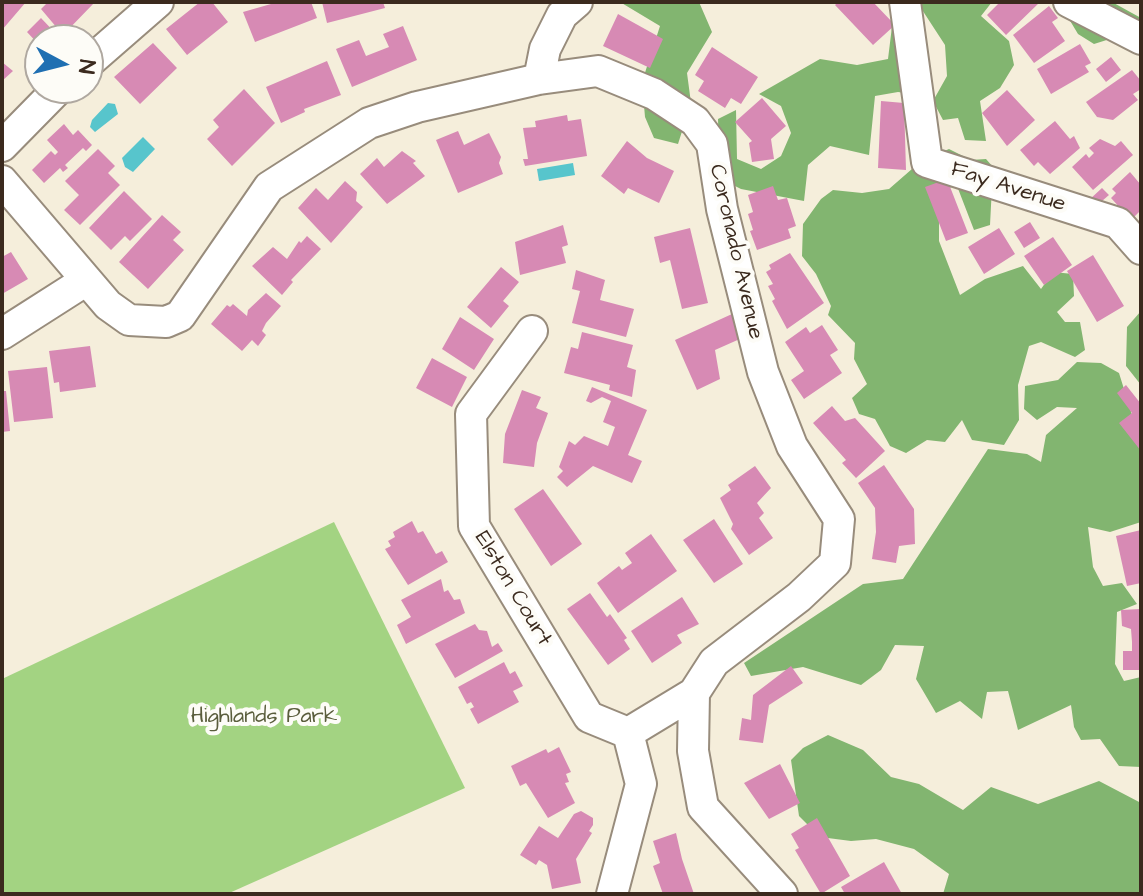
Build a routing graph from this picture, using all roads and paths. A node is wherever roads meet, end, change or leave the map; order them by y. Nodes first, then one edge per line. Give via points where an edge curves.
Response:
1 (158, 2) edge
2 (577, 2) edge
3 (905, 2) edge
4 (1069, 2) edge
5 (1141, 39) edge
6 (104, 49) edge
7 (539, 79) junction
8 (43, 104) edge
9 (2, 146) edge
10 (2, 181) edge
11 (1141, 249) edge
12 (85, 281) junction
13 (532, 331) dead end
14 (2, 334) edge
15 (694, 693) junction
16 (628, 733) junction
17 (612, 894) edge
18 (782, 894) edge

1 - 6 street
2 - 7 street via 562,15
3 - 11 street, Fay Avenue via 927,162 1118,223
4 - 5 street
7 - 12 street, Coronado Avenue via 369,123 269,187 180,316 166,322 129,320
7 - 15 street, Coronado Avenue via 598,71 654,94 695,121 712,144 722,209 763,372 792,446 839,519 835,563 714,662
8 - 9 street
10 - 12 street, Coronado Avenue
12 - 14 street
13 - 16 street, Elston Court via 471,414 474,526 589,717
15 - 16 street
15 - 18 street via 693,751 703,807
16 - 17 street via 641,784

